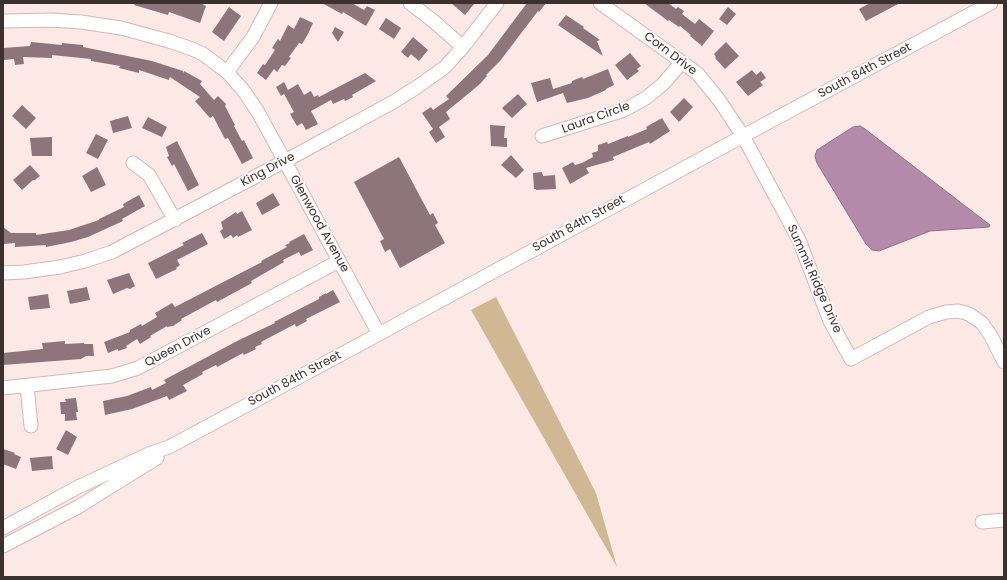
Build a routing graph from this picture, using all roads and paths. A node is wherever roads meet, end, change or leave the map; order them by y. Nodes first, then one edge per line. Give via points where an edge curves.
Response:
1 (271, 3) edge
2 (410, 3) edge
3 (497, 3) edge
4 (600, 3) edge
5 (991, 3) edge
6 (3, 21) edge
7 (463, 47) junction
8 (682, 62) junction
9 (227, 72) junction
10 (542, 136) dead end
11 (742, 136) junction
12 (285, 161) junction
13 (132, 163) dead end
14 (175, 220) junction
15 (339, 261) junction
16 (3, 273) edge
17 (379, 334) junction
18 (1004, 362) edge
19 (27, 386) junction
20 (3, 388) edge
21 (31, 426) dead end
22 (169, 447) junction
23 (1004, 520) edge
24 (982, 522) dead end
25 (3, 528) edge
26 (3, 546) edge

1 - 9 street via 253,37
2 - 7 street
3 - 7 street, King Drive
4 - 8 street, Corn Drive
5 - 11 street, South 84th Street
6 - 9 street, Glenwood Avenue via 51,20 121,28 192,49
7 - 12 street, King Drive via 445,67 420,85
8 - 10 street, Laura Circle via 663,84 646,98 624,110
8 - 11 street, Corn Drive via 698,74 719,100
9 - 12 street, Glenwood Avenue via 252,101
11 - 17 street, South 84th Street
11 - 18 street, Summit Ridge Drive via 799,240 830,321 851,359 929,317 958,311 969,314 982,323
12 - 14 street, King Drive
12 - 15 street, Glenwood Avenue
13 - 14 street via 149,175
14 - 16 street, King Drive via 112,252 85,261 48,270
15 - 17 street, Glenwood Avenue
15 - 19 street, Queen Drive via 138,368 112,376
17 - 22 street, South 84th Street
19 - 20 street, Queen Drive
19 - 21 street
22 - 25 street, South 84th Street via 76,488
22 - 26 street, South 84th Street via 156,458 78,506
23 - 24 street

